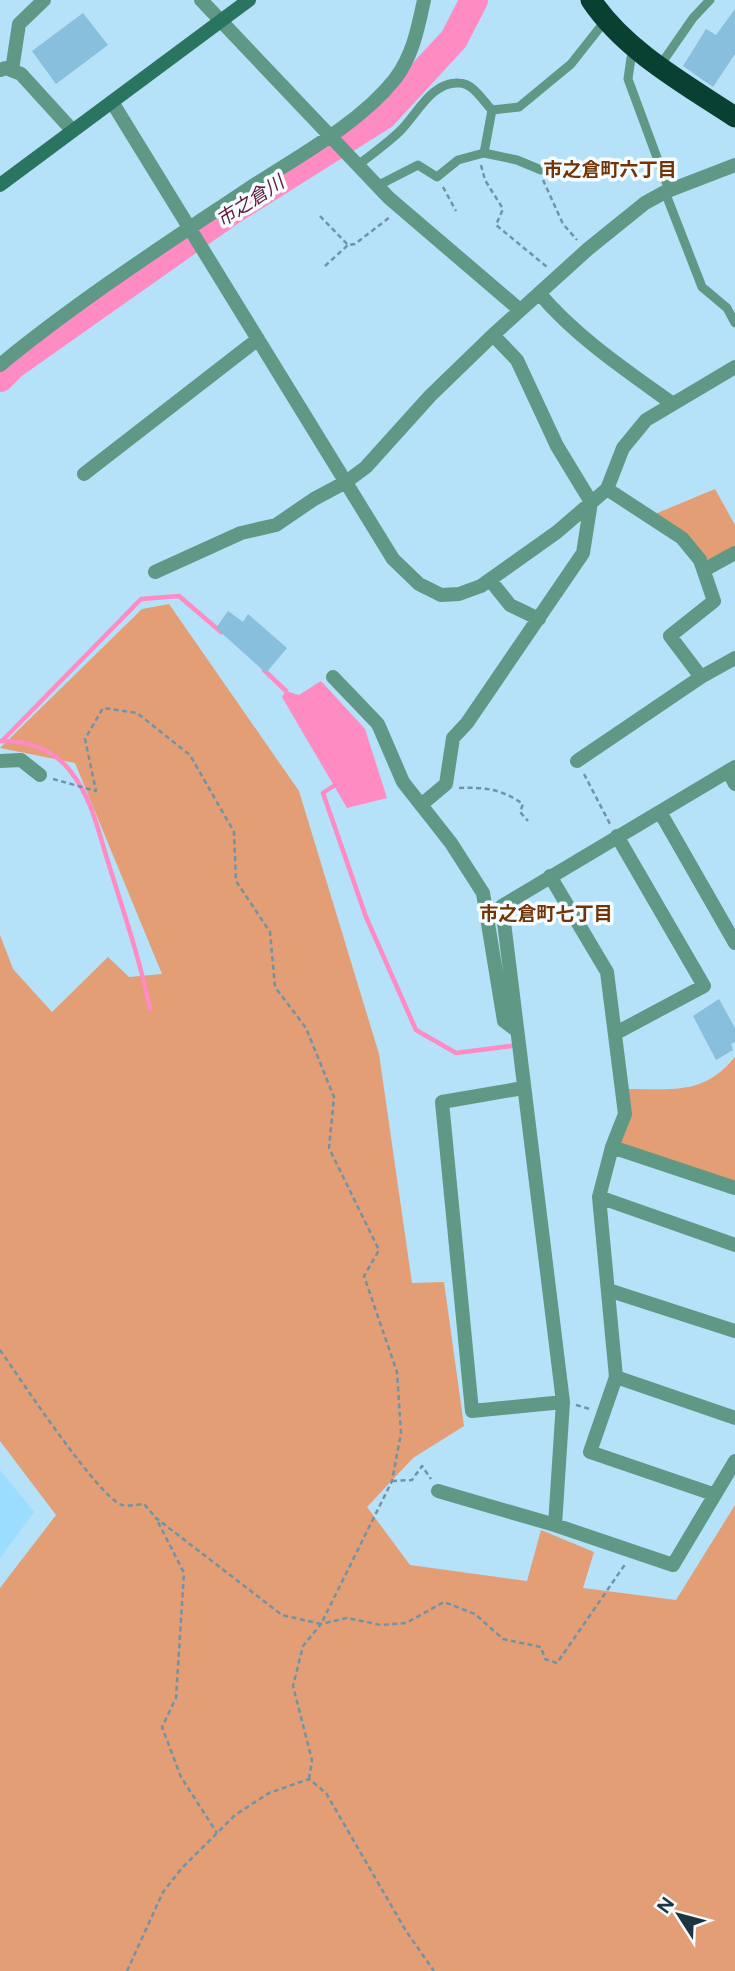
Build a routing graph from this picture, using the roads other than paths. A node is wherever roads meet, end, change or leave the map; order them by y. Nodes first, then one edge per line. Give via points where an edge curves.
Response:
1 (44, 0) edge
2 (201, 0) edge
3 (249, 0) edge
4 (424, 0) edge
5 (591, 0) edge
6 (710, 0) edge
7 (220, 21) junction
8 (605, 21) junction
9 (636, 48) junction
10 (659, 66) junction
11 (6, 70) edge
12 (111, 102) junction
13 (492, 110) junction
14 (735, 117) edge
15 (72, 130) junction
16 (329, 136) junction
17 (481, 154) junction
18 (355, 163) junction
19 (735, 165) edge
20 (541, 170) road end
21 (0, 185) edge
22 (377, 186) junction
23 (667, 191) junction
24 (188, 230) junction
25 (539, 293) junction
26 (520, 310) junction
27 (735, 323) edge
28 (493, 335) junction
29 (258, 339) junction
30 (0, 365) edge
31 (735, 368) edge
32 (673, 404) junction
33 (84, 474) dead end
34 (346, 482) junction
35 (607, 489) junction
36 (591, 502) junction
37 (735, 553) edge
38 (704, 570) junction
39 (155, 572) dead end
40 (490, 580) junction
41 (540, 619) junction
42 (735, 658) edge
43 (333, 677) dead end
44 (701, 677) junction
45 (0, 761) edge
46 (577, 761) road end
47 (733, 774) edge
48 (40, 775) road end
49 (421, 806) junction
50 (660, 812) junction
51 (617, 836) junction
52 (550, 876) junction
53 (735, 943) edge
54 (516, 1030) junction
55 (617, 1033) junction
56 (523, 1088) junction
57 (612, 1147) junction
58 (735, 1188) edge
59 (599, 1198) junction
60 (735, 1245) edge
61 (608, 1290) junction
62 (735, 1331) edge
63 (616, 1377) junction
64 (563, 1402) junction
65 (735, 1418) edge
66 (735, 1461) edge
67 (439, 1491) dead end
68 (713, 1494) junction
69 (555, 1525) junction

1 - 11 street via 19,24
2 - 7 street
3 - 7 main road
4 - 16 street via 413,49 395,79
5 - 8 highway
6 - 10 lane
7 - 12 main road
7 - 16 street
8 - 9 highway
8 - 13 lane via 570,64 519,107
9 - 10 highway
9 - 23 lane via 628,68 631,94
10 - 14 highway
11 - 15 street via 21,74
12 - 15 main road
12 - 24 street
13 - 17 lane
13 - 18 lane via 461,82 445,85 400,131
15 - 21 main road
16 - 18 street
16 - 24 street
17 - 20 lane
17 - 22 lane via 458,160 437,177 418,165
18 - 22 street
19 - 23 street
22 - 26 street
23 - 25 street via 645,203
23 - 27 lane via 702,287 727,308
24 - 29 street
24 - 30 street
25 - 26 street
25 - 32 street via 619,365
26 - 28 street
28 - 34 street via 366,467
28 - 36 street via 517,360 557,446
29 - 33 street
29 - 34 street
31 - 32 street
32 - 35 street via 646,420 623,448
34 - 39 street via 276,525 241,533
34 - 40 street via 393,559 419,584 441,595 459,594
35 - 36 street
35 - 38 street via 682,538
36 - 40 street
36 - 41 street via 583,553
37 - 38 street
38 - 44 street via 714,601 670,636
40 - 41 street via 510,605
41 - 49 street via 453,738 446,784
42 - 44 street
43 - 49 street via 378,724 403,782
44 - 46 street
45 - 48 street via 21,760
47 - 50 street
49 - 54 street via 483,893 504,1021
50 - 51 street
50 - 53 street
51 - 52 street
51 - 55 street via 705,986
52 - 54 street via 502,906
52 - 55 street via 607,972
54 - 56 street
55 - 57 street via 625,1114
56 - 64 street
56 - 64 street via 442,1102 472,1411
57 - 58 street
57 - 59 street
59 - 60 street
59 - 61 street
61 - 62 street
61 - 63 street
63 - 65 street
63 - 68 street via 590,1452
64 - 69 street
66 - 68 street
67 - 69 street
68 - 69 street via 673,1565

